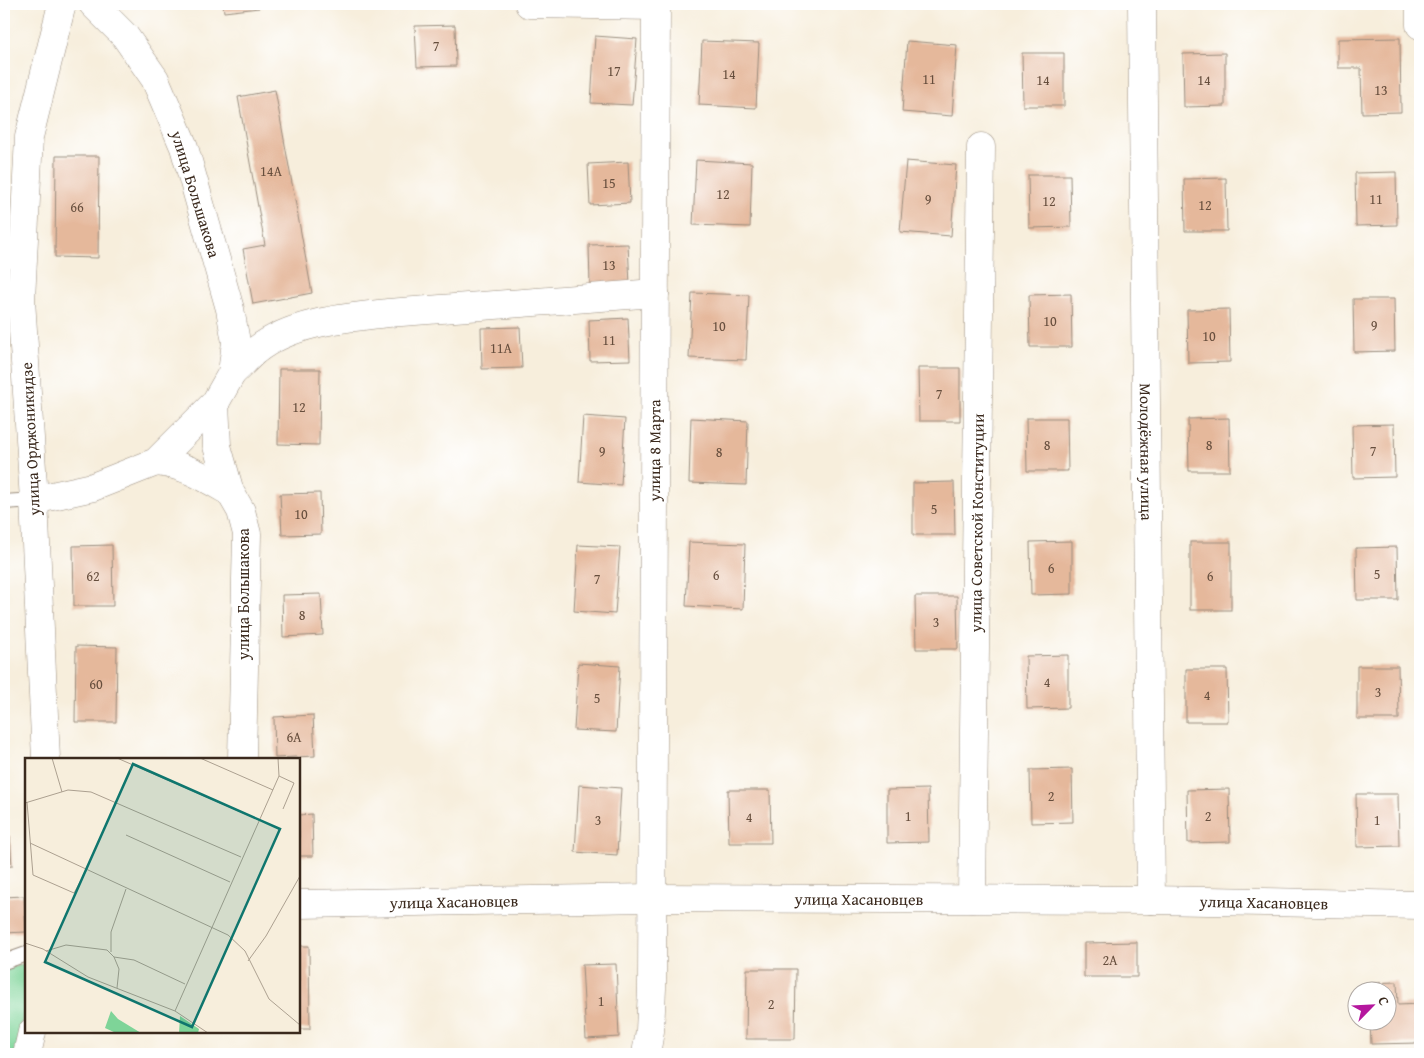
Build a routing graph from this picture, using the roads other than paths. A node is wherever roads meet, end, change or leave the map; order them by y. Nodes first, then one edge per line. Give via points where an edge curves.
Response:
1 (62, 4) edge
2 (93, 4) edge
3 (529, 4) edge
4 (1142, 4) edge
5 (1420, 4) edge
6 (656, 5) edge
7 (1420, 25) edge
8 (981, 147) dead end
9 (655, 293) junction
10 (232, 373) junction
11 (215, 403) junction
12 (156, 462) junction
13 (230, 492) junction
14 (34, 500) junction
15 (4, 502) edge
16 (46, 758) edge
17 (242, 758) edge
18 (651, 898) junction
19 (972, 900) junction
20 (1151, 900) junction
21 (300, 904) edge
22 (1420, 905) edge
23 (25, 954) edge
24 (4, 962) edge
25 (32, 1033) edge
26 (27, 1054) edge
27 (646, 1054) edge

1 - 14 street, улица Орджоникидзе via 29,137 21,300
2 - 10 street, улица Большакова via 125,36 156,79 184,146 230,309 236,342
3 - 6 street
4 - 20 street, Молодёжная улица
5 - 7 street
6 - 9 street, улица 8 Марта
8 - 19 street, улица Советской Конституции
9 - 10 street via 352,317 281,336 256,350
9 - 18 street, улица 8 Марта
10 - 11 street, улица Большакова
11 - 12 street, улица Большакова
11 - 13 street, улица Большакова via 217,446
12 - 13 street via 174,463
12 - 14 street, улица Большакова via 93,487
13 - 17 street, улица Большакова via 241,511 246,534
14 - 15 lane
14 - 16 street, улица Орджоникидзе
18 - 19 street, улица Хасановцев
18 - 21 street, улица Хасановцев
18 - 27 street, улица 8 Марта via 652,988
19 - 20 street, улица Хасановцев
20 - 22 street, улица Хасановцев
23 - 24 lane
25 - 26 street

